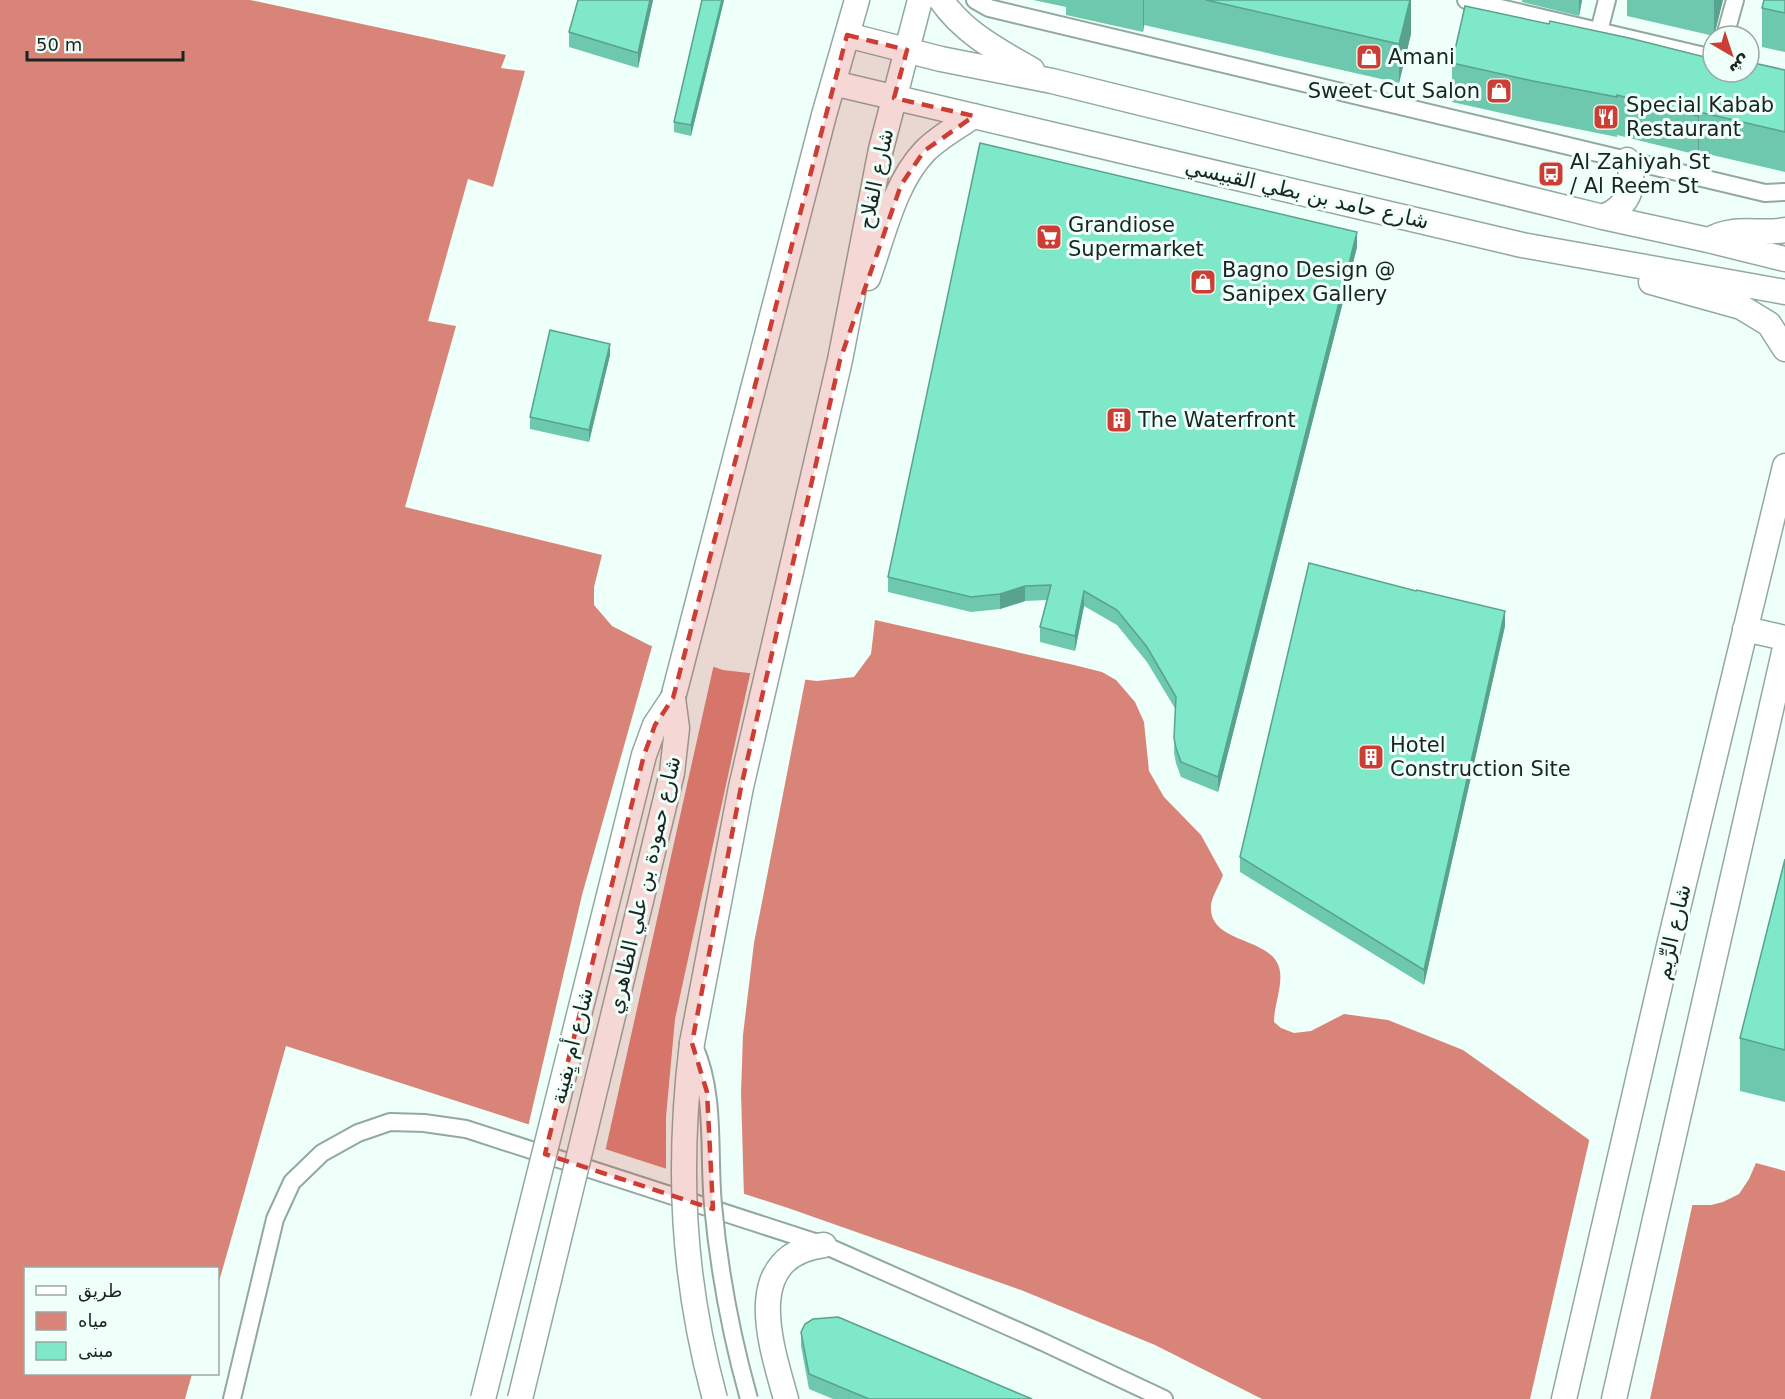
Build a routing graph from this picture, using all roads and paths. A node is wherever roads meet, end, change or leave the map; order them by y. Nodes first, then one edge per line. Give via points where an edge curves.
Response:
1 (857, 0) edge
2 (920, 0) edge
3 (941, 0) edge
4 (975, 0) edge
5 (1607, 0) edge
6 (1735, 0) edge
7 (1473, 1) edge
8 (1728, 24) edge
9 (1599, 31) junction
10 (847, 36) junction
11 (907, 50) junction
12 (1701, 55) edge
13 (1052, 81) junction
14 (833, 83) junction
15 (894, 98) junction
16 (974, 116) junction
17 (1627, 160) junction
18 (1785, 192) edge
19 (1603, 217) junction
20 (1785, 230) edge
21 (1708, 240) junction
22 (1521, 245) junction
23 (1785, 259) edge
24 (1785, 292) edge
25 (1785, 349) edge
26 (840, 360) junction
27 (1785, 466) edge
28 (1745, 629) junction
29 (1785, 638) edge
30 (1785, 648) edge
31 (673, 698) junction
32 (1785, 722) edge
33 (1758, 765) junction
34 (692, 1043) junction
35 (553, 1156) junction
36 (824, 1245) junction
37 (232, 1399) edge
38 (483, 1399) edge
39 (493, 1399) edge
40 (520, 1399) edge
41 (715, 1399) edge
42 (749, 1399) edge
43 (786, 1399) edge
44 (1164, 1399) edge
45 (1564, 1399) edge
46 (1614, 1399) edge

1 - 10 main road
2 - 11 main road, شارع الفلاح
3 - 13 main road via 978,39
4 - 17 street via 989,8 1033,19
5 - 9 street
6 - 8 street
7 - 9 street
9 - 12 street
10 - 11 main road
10 - 14 main road
11 - 13 main road
11 - 15 main road, شارع الفلاح
13 - 19 main road
14 - 15 main road, شارع حامد بن بطي القبيسي
14 - 31 main road, شارع حمودة بن علي الظاهري
15 - 16 main road, شارع حامد بن بطي القبيسي
15 - 26 main road, شارع الفلاح
16 - 22 main road, شارع حامد بن بطي القبيسي
16 - 26 main road via 924,152 901,185
17 - 18 street via 1765,193
17 - 19 main road via 1633,180 1627,199
19 - 21 main road
20 - 21 main road via 1732,231
21 - 23 main road
22 - 24 main road, شارع حامد بن بطي القبيسي
22 - 25 main road via 1741,307 1769,324
26 - 34 main road via 741,787
27 - 28 main road, شارع الرِّيم
28 - 29 main road
28 - 45 main road, شارع الرِّيم
30 - 33 main road
31 - 38 main road, شارع أم يِفينة, bridge via 655,725 644,755
31 - 40 main road, شارع حمودة بن علي الظاهري, bridge via 677,728 672,773
32 - 33 main road
33 - 46 main road
34 - 41 main road, bridge via 683,1143 686,1243 698,1328
34 - 42 street, bridge via 705,1075 718,1250 731,1328
35 - 36 street
35 - 37 street via 466,1130 390,1122 358,1133 322,1153 292,1182 275,1219
35 - 39 street
36 - 43 main road via 802,1250 783,1264 775,1273 767,1297 772,1343
36 - 44 street

